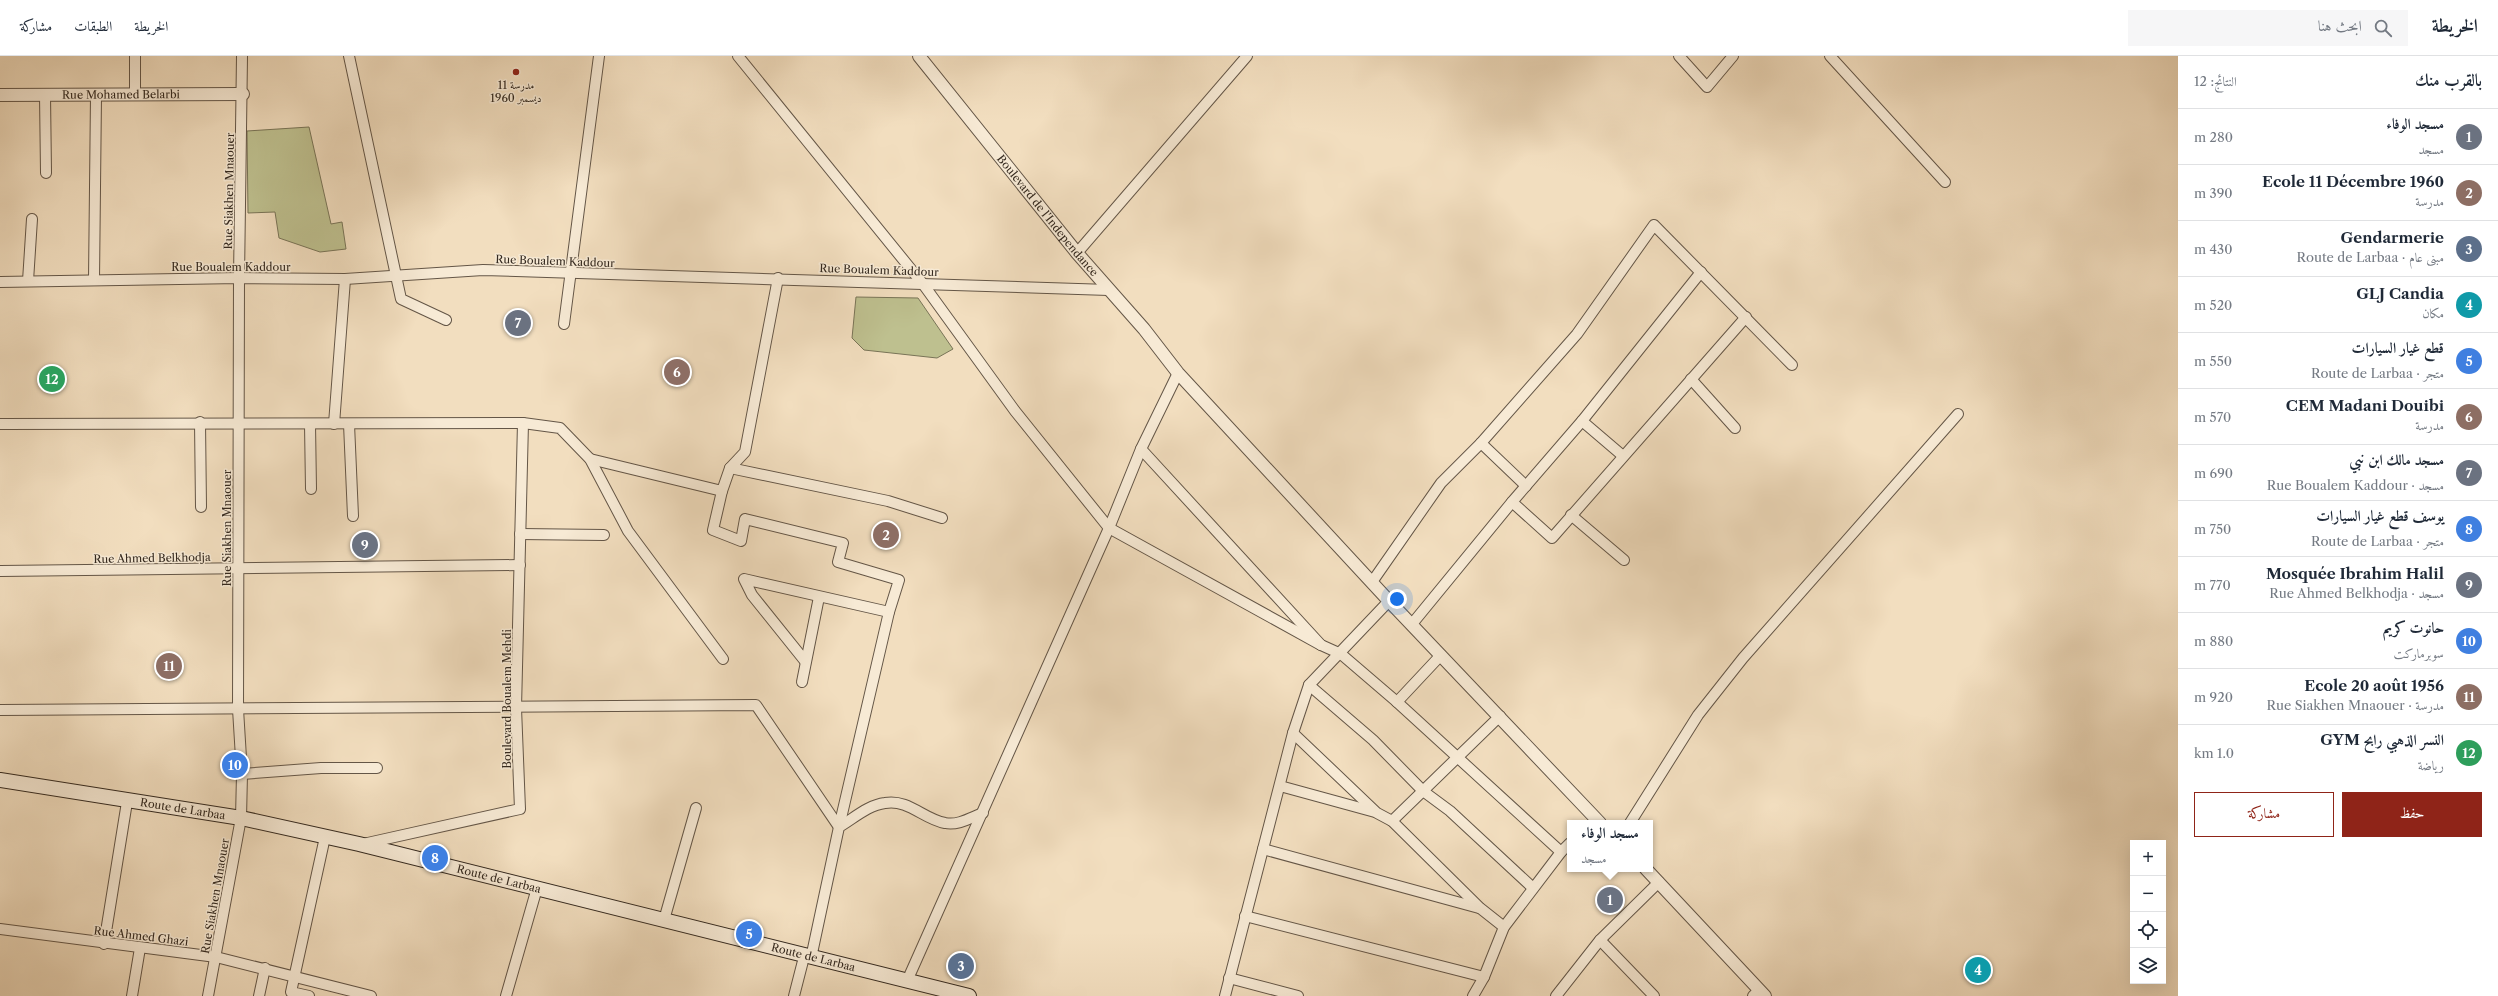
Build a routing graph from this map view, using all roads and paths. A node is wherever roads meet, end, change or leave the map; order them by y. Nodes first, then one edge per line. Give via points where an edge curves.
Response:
1 (135, 56) edge
2 (242, 56) edge
3 (349, 56) edge
4 (599, 56) edge
5 (738, 56) edge
6 (919, 56) edge
7 (1246, 56) edge
8 (1679, 56) edge
9 (1733, 56) edge
10 (1830, 56) edge
11 (135, 94) junction
12 (242, 94) junction
13 (0, 95) edge
14 (45, 95) junction
15 (96, 95) junction
16 (46, 173) dead end
17 (1945, 182) dead end
18 (32, 219) dead end
19 (1077, 253) junction
20 (1701, 272) junction
21 (572, 274) junction
22 (395, 276) junction
23 (239, 278) junction
24 (778, 278) junction
25 (344, 279) junction
26 (94, 280) junction
27 (28, 281) junction
28 (0, 282) edge
29 (923, 284) junction
30 (1109, 290) junction
31 (1746, 317) junction
32 (446, 320) dead end
33 (564, 324) dead end
34 (1792, 365) dead end
35 (1178, 373) junction
36 (1691, 379) junction
37 (1958, 414) dead end
38 (1582, 421) junction
39 (200, 422) junction
40 (522, 423) junction
41 (0, 424) edge
42 (239, 424) junction
43 (310, 424) junction
44 (334, 424) junction
45 (349, 424) junction
46 (1735, 428) dead end
47 (1481, 444) junction
48 (1141, 449) junction
49 (1623, 456) junction
50 (590, 458) junction
51 (730, 468) junction
52 (1526, 486) junction
53 (311, 489) dead end
54 (722, 491) junction
55 (1512, 502) junction
56 (201, 507) dead end
57 (1571, 515) junction
58 (353, 516) dead end
59 (942, 518) dead end
60 (1109, 528) junction
61 (520, 534) junction
62 (604, 535) dead end
63 (1624, 560) dead end
64 (520, 565) junction
65 (240, 569) junction
66 (0, 571) edge
67 (1372, 582) junction
68 (819, 597) junction
69 (1389, 601) junction
70 (889, 612) junction
71 (1412, 624) junction
72 (1322, 645) junction
73 (1341, 654) junction
74 (1441, 655) junction
75 (723, 659) dead end
76 (805, 661) junction
77 (802, 682) dead end
78 (1309, 685) junction
79 (1397, 702) junction
80 (516, 708) junction
81 (0, 710) edge
82 (238, 710) junction
83 (1500, 716) junction
84 (1293, 733) junction
85 (1456, 756) junction
86 (377, 768) dead end
87 (242, 774) junction
88 (0, 780) edge
89 (1280, 786) junction
90 (1423, 791) junction
91 (127, 802) junction
92 (696, 808) dead end
93 (983, 813) junction
94 (1377, 813) junction
95 (241, 818) junction
96 (1594, 820) edge
97 (1632, 820) edge
98 (1392, 821) junction
99 (839, 828) junction
100 (325, 837) junction
101 (359, 844) junction
102 (1567, 846) edge
103 (1263, 849) junction
104 (1561, 852) junction
105 (1649, 872) edge
106 (1659, 882) junction
107 (537, 888) junction
108 (1533, 888) junction
109 (1480, 908) junction
110 (1245, 916) junction
111 (664, 920) junction
112 (1504, 928) junction
113 (0, 929) edge
114 (1600, 940) junction
115 (104, 944) junction
116 (140, 948) junction
117 (216, 957) junction
118 (808, 957) junction
119 (265, 968) junction
120 (294, 977) junction
121 (1484, 977) junction
122 (1229, 978) junction
123 (907, 981) junction
124 (1759, 994) edge
125 (132, 996) edge
126 (208, 996) edge
127 (259, 996) edge
128 (305, 996) edge
129 (371, 996) edge
130 (506, 996) edge
131 (794, 996) edge
132 (969, 996) edge
133 (1225, 996) edge
134 (1298, 996) edge
135 (1473, 996) edge
136 (1556, 996) edge
137 (1654, 996) edge

1 - 11 street
2 - 12 street, Rue Siakhen Mnaouer
3 - 22 street
4 - 21 street
5 - 29 street
6 - 19 street, Boulevard de l'Independance
7 - 19 street
8 - 9 street via 1707,87
10 - 17 street
11 - 12 street, Rue Mohamed Belarbi
11 - 15 street, Rue Mohamed Belarbi
12 - 23 street, Rue Siakhen Mnaouer
13 - 14 street, Rue Mohamed Belarbi
14 - 15 street, Rue Mohamed Belarbi
14 - 16 street
15 - 26 street
18 - 27 street
19 - 30 street, Boulevard de l'Independance
20 - 31 street
20 - 38 street
20 - 47 street via 1654,224 1577,334
21 - 22 street, Rue Boualem Kaddour via 483,270
21 - 24 street, Rue Boualem Kaddour
21 - 33 street
22 - 25 street, Rue Boualem Kaddour
22 - 32 street via 401,299
23 - 25 street, Rue Boualem Kaddour
23 - 26 street, Rue Boualem Kaddour
23 - 42 street, Rue Siakhen Mnaouer
24 - 29 street, Rue Boualem Kaddour
24 - 51 street via 745,452
25 - 44 street
26 - 27 street, Rue Boualem Kaddour
27 - 28 street, Rue Boualem Kaddour
29 - 30 street, Rue Boualem Kaddour
29 - 60 street via 1015,411
30 - 35 street, Boulevard de l'Independance
31 - 34 street
31 - 36 street
35 - 48 street
35 - 67 street, Boulevard de l'Independance
36 - 46 street
36 - 49 street
37 - 97 street via 1743,658 1698,715
38 - 49 street
38 - 52 street
39 - 41 street
39 - 42 street
39 - 56 street
40 - 45 street
40 - 50 street via 560,428
40 - 61 street, Boulevard Boualem Mehdi
42 - 43 street
42 - 65 street, Rue Siakhen Mnaouer
43 - 44 street
43 - 53 street
44 - 45 street
45 - 58 street
47 - 52 street
47 - 67 street via 1441,483
48 - 60 street
48 - 72 street
49 - 57 street
50 - 54 street
50 - 75 street via 628,531
51 - 54 street
51 - 59 street via 888,501
52 - 55 street
54 - 70 street via 714,530 740,541 745,519 843,543 838,562 899,580
55 - 57 street via 1552,538
55 - 71 street
57 - 63 street
60 - 72 street
60 - 93 street
61 - 62 street
61 - 64 street, Boulevard Boualem Mehdi
64 - 65 street, Rue Ahmed Belkhodja
64 - 80 street, Boulevard Boualem Mehdi
65 - 66 street, Rue Ahmed Belkhodja
65 - 82 street, Rue Siakhen Mnaouer
67 - 69 street, Boulevard de l'Independance
68 - 70 street
68 - 76 street
68 - 76 street via 744,578 752,595
69 - 71 street, Boulevard de l'Independance
69 - 73 street
70 - 99 street
71 - 74 street, Boulevard de l'Independance
72 - 73 street
73 - 78 street
73 - 79 street
74 - 79 street
74 - 83 street, Boulevard de l'Independance
76 - 77 street
78 - 84 street
78 - 90 street via 1373,740
79 - 85 street
80 - 82 street
80 - 99 street via 756,705
80 - 101 street, Boulevard Boualem Mehdi via 520,810
81 - 82 street
82 - 87 street, Rue Siakhen Mnaouer
83 - 85 street
83 - 96 street, Boulevard de l'Independance
84 - 89 street
84 - 94 street
85 - 90 street
85 - 104 street
86 - 87 street via 321,768
87 - 95 street, Rue Siakhen Mnaouer
88 - 91 main road, Route de Larbaa
89 - 94 street
89 - 103 street
90 - 98 street
90 - 108 street via 1450,811
91 - 95 main road, Route de Larbaa
91 - 115 street
92 - 111 street
93 - 99 street via 956,823 945,824 900,803 884,803 869,808
93 - 123 street
94 - 98 street
95 - 100 main road, Route de Larbaa
95 - 117 street, Rue Siakhen Mnaouer
98 - 109 street
99 - 118 street
100 - 101 main road, Route de Larbaa
100 - 120 street
101 - 107 main road, Route de Larbaa
102 - 104 street
103 - 109 street
103 - 110 street
104 - 108 street
105 - 106 street
106 - 114 street
106 - 124 street
107 - 111 main road, Route de Larbaa
107 - 130 street
108 - 112 street
109 - 112 street
110 - 121 street
110 - 122 street
111 - 118 main road, Route de Larbaa
112 - 121 street
113 - 115 street, Rue Ahmed Ghazi
114 - 136 street
114 - 137 street
115 - 116 street, Rue Ahmed Ghazi
116 - 117 street, Rue Ahmed Ghazi
116 - 125 street
117 - 119 street, Rue Ahmed Ghazi
117 - 126 street, Rue Siakhen Mnaouer
118 - 123 main road, Route de Larbaa
118 - 131 street
119 - 120 street, Rue Ahmed Ghazi
119 - 127 street
120 - 128 street via 291,992
120 - 129 street, Rue Ahmed Ghazi
121 - 135 street
122 - 133 street
122 - 134 street
123 - 132 main road, Route de Larbaa

